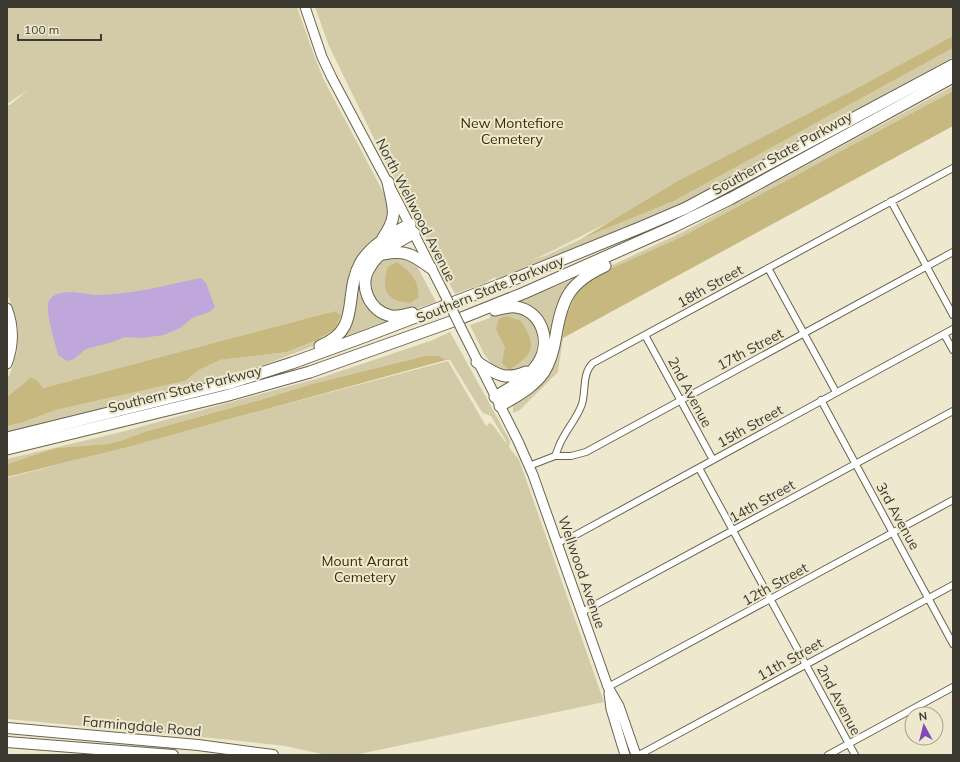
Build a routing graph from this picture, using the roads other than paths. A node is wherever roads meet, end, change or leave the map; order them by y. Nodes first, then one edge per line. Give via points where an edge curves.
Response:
1 (305, 7) edge
2 (953, 65) edge
3 (953, 77) edge
4 (953, 168) edge
5 (388, 182) junction
6 (891, 201) junction
7 (412, 228) junction
8 (648, 239) junction
9 (380, 242) junction
10 (953, 252) edge
11 (380, 255) junction
12 (927, 266) junction
13 (431, 268) junction
14 (768, 268) junction
15 (463, 300) junction
16 (7, 308) edge
17 (953, 315) edge
18 (459, 319) junction
19 (953, 329) edge
20 (803, 333) junction
21 (944, 334) junction
22 (645, 335) junction
23 (953, 350) edge
24 (477, 362) junction
25 (292, 363) junction
26 (7, 364) edge
27 (532, 370) junction
28 (836, 392) junction
29 (680, 400) junction
30 (821, 400) junction
31 (497, 401) junction
32 (953, 411) edge
33 (7, 438) edge
34 (7, 449) edge
35 (555, 456) junction
36 (713, 460) junction
37 (855, 464) junction
38 (530, 466) junction
39 (698, 468) junction
40 (953, 500) edge
41 (733, 531) junction
42 (893, 533) junction
43 (557, 543) junction
44 (953, 585) edge
45 (928, 598) junction
46 (770, 600) junction
47 (582, 612) junction
48 (953, 644) edge
49 (806, 665) junction
50 (953, 687) edge
51 (608, 688) junction
52 (7, 728) edge
53 (7, 734) edge
54 (84, 735) junction
55 (7, 742) edge
56 (849, 744) junction
57 (173, 755) edge
58 (273, 755) edge
59 (625, 755) edge
60 (636, 755) edge
61 (639, 755) edge
62 (828, 755) edge
63 (855, 755) edge

1 - 5 main road, North Wellwood Avenue via 322,57
2 - 15 highway, Southern State Parkway via 686,208
3 - 8 highway, Southern State Parkway via 723,202
4 - 6 street, 18th Street
5 - 7 main road, North Wellwood Avenue
5 - 9 highway via 393,218
6 - 12 street
6 - 14 street, 18th Street
7 - 9 highway
7 - 11 highway
7 - 13 main road, North Wellwood Avenue
8 - 18 highway, Southern State Parkway
8 - 31 highway via 590,273 574,286 562,307 552,354 545,370 529,388
9 - 25 highway via 368,252 359,266 343,331 330,342
10 - 12 street, 17th Street
11 - 13 highway via 404,252
11 - 15 highway via 367,271 365,287 370,301 381,312 391,316 403,315
12 - 17 street
12 - 20 street, 17th Street
13 - 24 main road, North Wellwood Avenue, bridge
14 - 20 street
14 - 22 street, 18th Street
15 - 25 highway, Southern State Parkway
16 - 26 main road via 12,325 12,339
18 - 27 highway via 508,307 520,308 530,313 541,326 545,341 542,357
18 - 34 highway, Southern State Parkway via 310,372 225,396
19 - 21 street, 15th Street
20 - 28 street
20 - 29 street, 17th Street
21 - 23 street
21 - 28 street, 15th Street
22 - 29 street, 2nd Avenue
22 - 35 street, 18th Street via 589,367 581,407
24 - 27 highway via 506,377
24 - 31 main road, North Wellwood Avenue
25 - 33 highway, Southern State Parkway via 230,383
27 - 31 highway
28 - 30 street, 15th Street
29 - 35 street, 17th Street via 582,454
29 - 36 street, 2nd Avenue
30 - 36 street, 15th Street
30 - 37 street, 3rd Avenue
31 - 38 main road, North Wellwood Avenue
32 - 37 street, 14th Street
35 - 38 street
36 - 39 street, 15th Street
37 - 41 street, 14th Street
37 - 42 street, 3rd Avenue
38 - 43 main road, Wellwood Avenue
39 - 41 street, 2nd Avenue
39 - 43 street, 15th Street
40 - 42 street, 12th Street
41 - 46 street, 2nd Avenue
41 - 47 street, 14th Street
42 - 45 street, 3rd Avenue
42 - 46 street, 12th Street
43 - 47 main road, Wellwood Avenue
44 - 45 street, 11th Street
45 - 48 street, 3rd Avenue
45 - 49 street, 11th Street
46 - 49 street, 2nd Avenue
46 - 51 street, 12th Street
47 - 51 main road, Wellwood Avenue
49 - 56 street, 2nd Avenue
49 - 61 street, 11th Street
50 - 56 street
51 - 59 main road via 611,709
51 - 60 main road via 619,706
52 - 54 main road, Farmingdale Road
53 - 54 main road via 68,737
54 - 58 main road, Farmingdale Road via 198,745
55 - 57 main road, Farmingdale Road
56 - 62 street
56 - 63 street, 2nd Avenue

